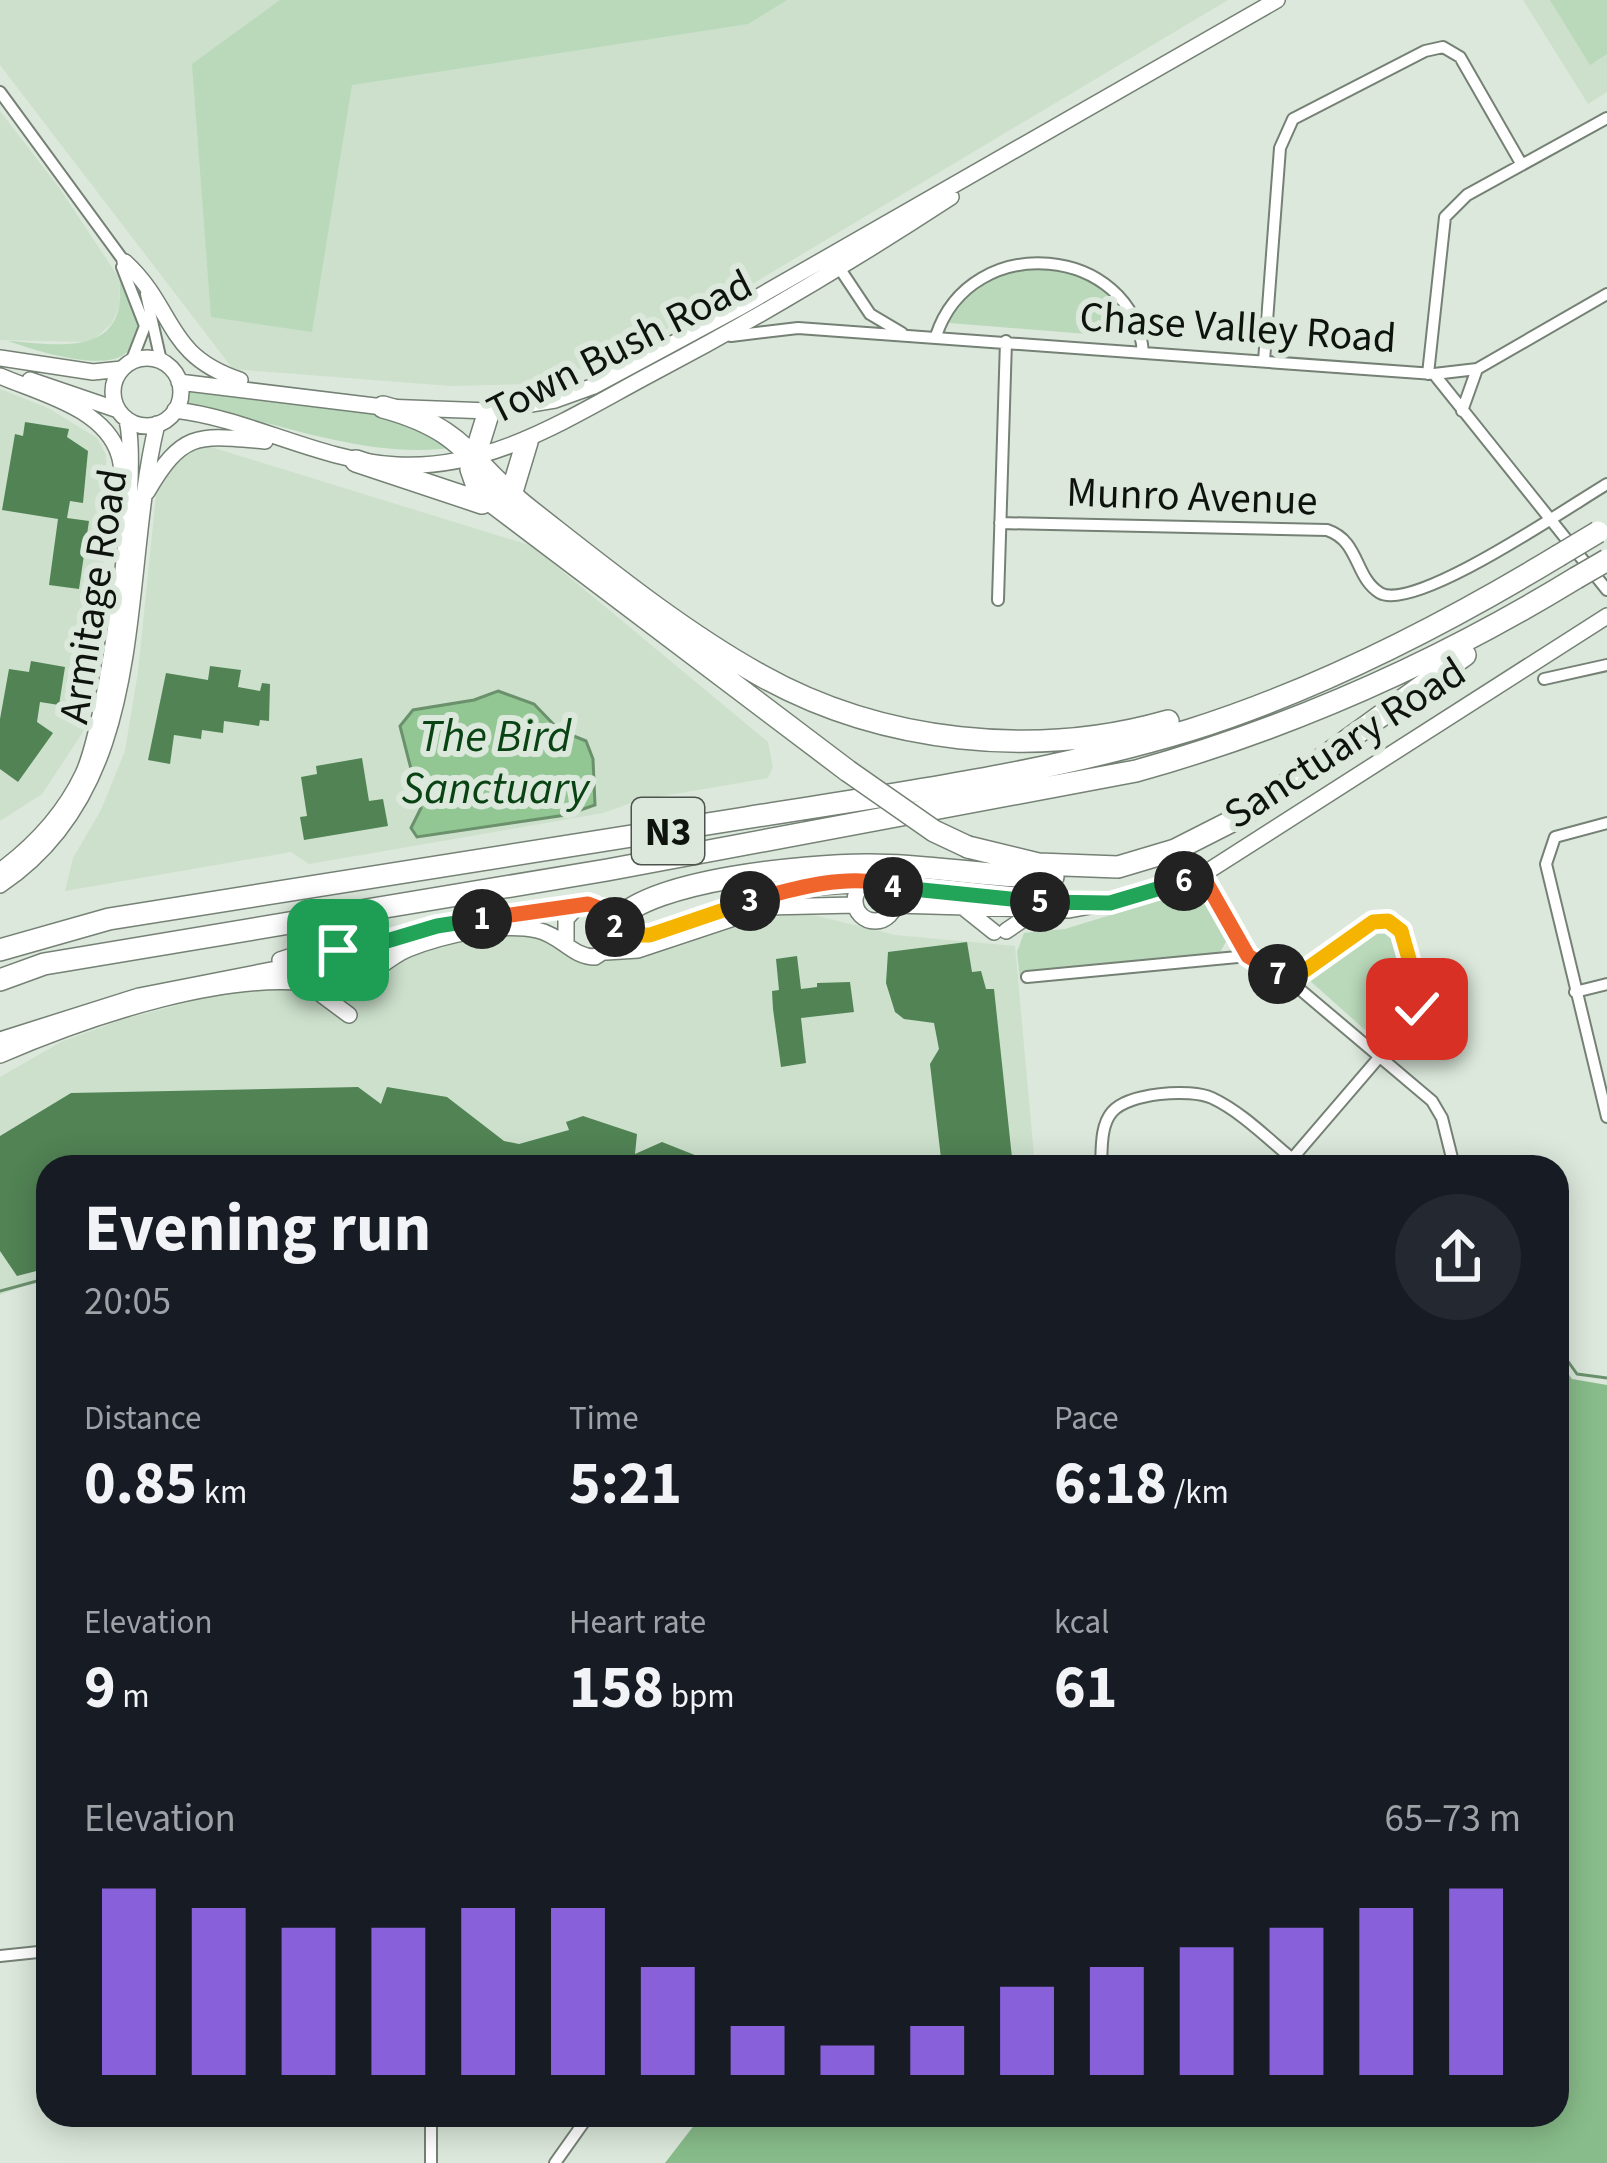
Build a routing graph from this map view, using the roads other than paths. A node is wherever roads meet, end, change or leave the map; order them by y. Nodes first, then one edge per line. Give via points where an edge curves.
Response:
1 (1277, 0) edge
2 (0, 92) edge
3 (1607, 118) edge
4 (1054, 130) junction
5 (1522, 165) junction
6 (110, 242) junction
7 (846, 244) junction
8 (125, 262) junction
9 (841, 269) junction
10 (798, 275) junction
11 (1607, 294) edge
12 (905, 334) junction
13 (936, 336) junction
14 (717, 340) junction
15 (1006, 340) junction
16 (1143, 352) junction
17 (0, 358) edge
18 (161, 361) junction
19 (1264, 361) junction
20 (126, 365) junction
21 (1477, 369) junction
22 (1431, 374) junction
23 (0, 375) edge
24 (179, 382) junction
25 (275, 391) junction
26 (383, 407) junction
27 (175, 410) junction
28 (489, 411) junction
29 (1462, 411) junction
30 (122, 415) junction
31 (157, 424) junction
32 (286, 441) junction
33 (527, 442) junction
34 (477, 457) junction
35 (356, 461) junction
36 (1607, 484) edge
37 (511, 495) junction
38 (142, 500) junction
39 (126, 514) junction
40 (1547, 520) junction
41 (514, 521) junction
42 (1000, 524) junction
43 (1603, 529) edge
44 (1607, 560) edge
45 (1607, 590) edge
46 (1553, 592) junction
47 (998, 600) dead end
48 (1607, 616) edge
49 (1607, 664) edge
50 (1326, 676) junction
51 (1544, 680) dead end
52 (1607, 823) edge
53 (1118, 867) junction
54 (0, 871) edge
55 (1202, 875) junction
56 (0, 884) edge
57 (865, 884) junction
58 (892, 896) junction
59 (1110, 903) junction
60 (856, 905) junction
61 (961, 906) junction
62 (577, 908) junction
63 (1036, 910) junction
64 (616, 928) junction
65 (424, 929) junction
66 (566, 942) junction
67 (0, 950) edge
68 (350, 952) junction
69 (606, 952) junction
70 (1248, 956) junction
71 (323, 960) junction
72 (237, 973) junction
73 (1027, 977) dead end
74 (0, 980) edge
75 (361, 980) junction
76 (1290, 981) junction
77 (271, 982) junction
78 (1607, 985) edge
79 (327, 986) junction
80 (1575, 992) junction
81 (349, 1015) dead end
82 (0, 1040) edge
83 (0, 1054) edge
84 (1380, 1057) junction
85 (1607, 1117) edge
86 (1102, 1155) edge
87 (1280, 1155) edge
88 (1298, 1155) edge
89 (1452, 1155) edge
90 (36, 1952) edge
91 (0, 1956) edge
92 (431, 2127) edge
93 (580, 2127) edge
94 (431, 2163) edge
95 (555, 2163) edge

1 - 4 street, Town Bush Road
2 - 6 street
3 - 5 street
4 - 7 street, Town Bush Road
4 - 9 street, Town Bush Road
5 - 19 street via 1460,57 1443,47 1293,119 1280,148
5 - 22 street via 1467,195 1445,218
6 - 8 street
6 - 20 street via 143,314 145,334
7 - 9 street
7 - 10 street, Town Bush Road
8 - 18 street via 152,308
8 - 25 street via 199,362
9 - 10 street
9 - 12 street via 870,314
9 - 14 street, Town Bush Road
10 - 28 street, Town Bush Road via 593,386
11 - 21 street
12 - 13 street, Chase Valley Road
12 - 14 street, Chase Valley Road via 769,328
13 - 15 street, Chase Valley Road
13 - 16 street via 968,284 1015,265 1047,263 1087,275 1126,302
14 - 33 street, Town Bush Road
15 - 16 street, Chase Valley Road
15 - 42 street
16 - 19 street, Chase Valley Road
17 - 20 street via 93,372
18 - 20 street
18 - 24 street
19 - 22 street, Chase Valley Road
20 - 30 street via 112,393
21 - 22 street
21 - 29 street
22 - 29 street, Chase Valley Road
23 - 30 street via 76,393
23 - 39 street via 77,409 106,432 119,454
24 - 25 street, Town Bush Road
24 - 27 street
25 - 26 street, Town Bush Road
26 - 28 street, Town Bush Road
26 - 34 highway via 433,424
27 - 31 street
27 - 32 street, Town Bush Road
28 - 34 highway
29 - 40 street, Chase Valley Road
30 - 31 street
30 - 39 street, Armitage Road via 133,454
31 - 38 street, Armitage Road
32 - 35 street, Town Bush Road
32 - 38 street via 196,438 169,456
33 - 34 street, Town Bush Road
33 - 37 highway
34 - 35 street, Town Bush Road
34 - 37 highway
34 - 41 highway via 474,486
35 - 41 highway via 463,494
36 - 40 street
37 - 50 highway via 746,667 887,725 990,740 1096,735
38 - 56 street, Armitage Road via 106,746 72,817
39 - 54 street, Armitage Road via 94,744 58,817
40 - 42 street, Munro Avenue via 1435,584 1395,596 1378,592 1348,542 1328,530
40 - 45 street, Chase Valley Road
41 - 53 highway, bridge via 934,831 1038,864
42 - 47 street
43 - 50 highway, N3, bridge
44 - 46 highway, N3, bridge
46 - 53 highway via 1244,815 1175,850
46 - 74 highway, N3 via 1375,688 1136,771 44,964
48 - 55 street, Sanctuary Road
49 - 51 street
50 - 67 highway, N3 via 1113,752 110,920
52 - 80 street via 1562,833 1547,851
53 - 64 highway via 1025,878 833,867 662,892 637,902
55 - 59 street, Sanctuary Road
55 - 70 street
57 - 58 street via 878,881
57 - 60 street
57 - 64 street via 785,891 650,935
58 - 59 street, Sanctuary Road via 922,887 1024,902
58 - 60 street via 890,915 875,922
58 - 61 street, Sanctuary Road
59 - 63 street, Sanctuary Road
60 - 69 street via 767,907 638,950
61 - 63 street, Sanctuary Road
61 - 63 street via 1000,932
62 - 64 street via 599,905
62 - 65 street
62 - 66 street via 566,919
64 - 69 street
65 - 68 street
65 - 72 street via 338,941
66 - 69 street via 587,957
66 - 75 street via 532,929 436,940
68 - 71 street
68 - 75 street via 362,963
70 - 73 street
70 - 76 street
71 - 72 street
71 - 79 street
72 - 82 street
75 - 79 street via 349,991
76 - 84 street
76 - 84 street via 1373,922 1395,924 1419,1001
77 - 79 street
77 - 81 street via 321,993
77 - 83 street via 82,1022
78 - 80 street
80 - 85 street
84 - 88 street
84 - 89 street via 1437,1108
86 - 87 street via 1118,1107 1196,1094 1226,1106
90 - 91 street
92 - 94 street
93 - 95 street

